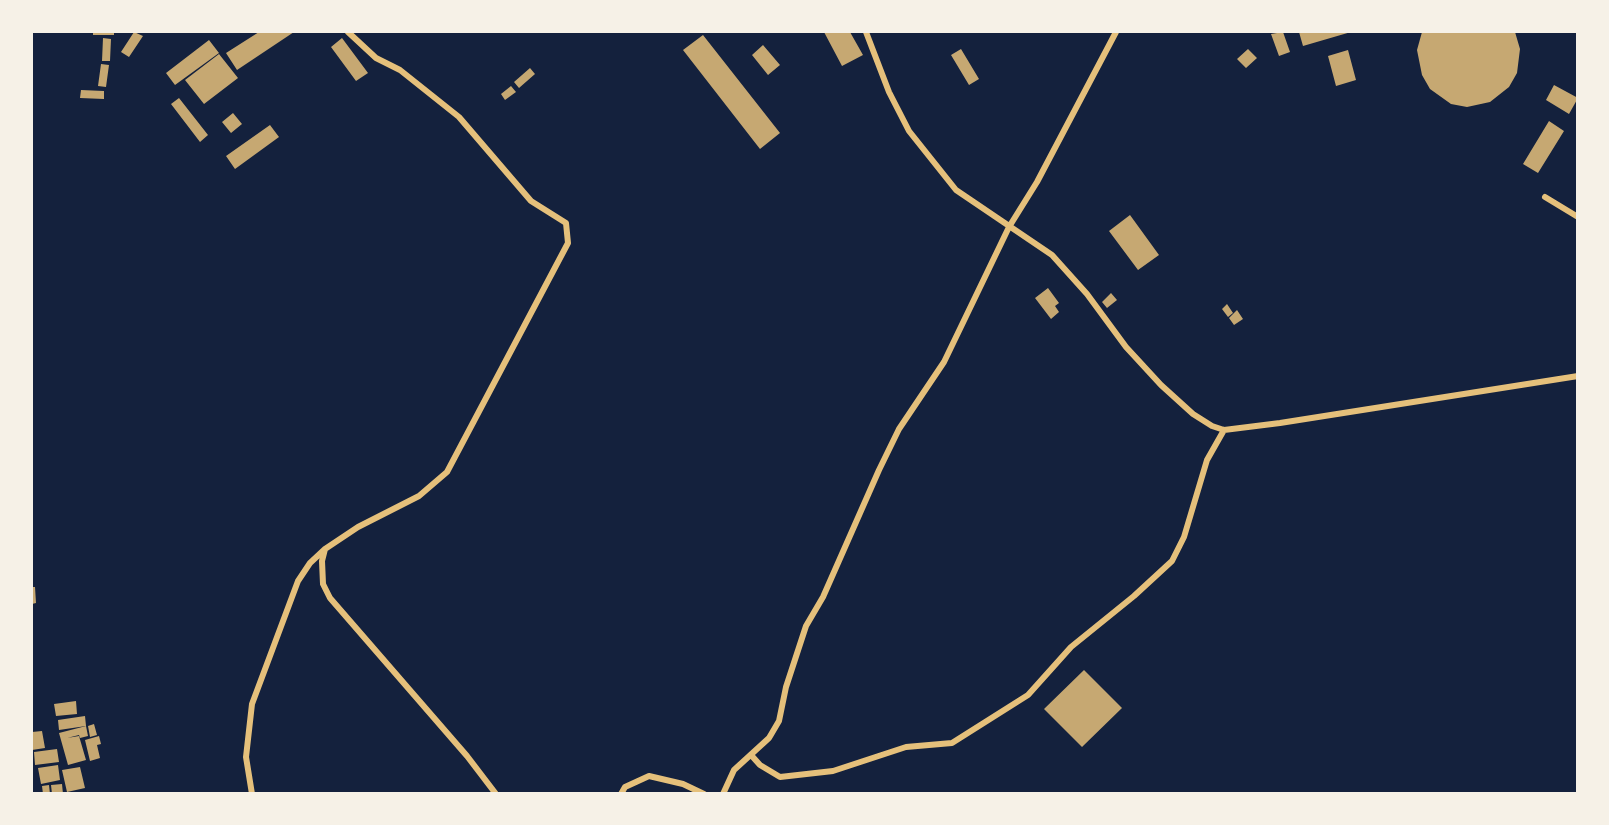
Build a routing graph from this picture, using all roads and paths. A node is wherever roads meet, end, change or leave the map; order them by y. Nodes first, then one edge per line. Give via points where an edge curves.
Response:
1 (348, 32) edge
2 (866, 32) edge
3 (1116, 32) edge
4 (1545, 197) dead end
5 (1578, 217) edge
6 (1009, 227) junction
7 (1578, 376) edge
8 (1224, 430) junction
9 (325, 549) junction
10 (751, 755) junction
11 (252, 794) edge
12 (496, 794) edge
13 (621, 794) edge
14 (704, 794) edge
15 (723, 794) edge

1 - 9 street via 376,58 400,70 459,117 531,201 566,223 569,235 560,262 447,472 419,496
2 - 6 street via 889,92 909,131 930,160 956,190
3 - 6 street
4 - 5 street
6 - 8 street via 1052,255 1161,385 1193,414
6 - 10 street via 944,362 899,429 806,626 779,721 769,738
7 - 8 street
8 - 10 street via 1207,460 1184,537 1172,561 1071,647 1028,695 952,743 906,747 833,771 780,777
9 - 11 street via 298,581 252,704 246,757
9 - 12 street via 322,584 330,598
10 - 15 street via 734,770
13 - 14 street via 625,787 649,776

